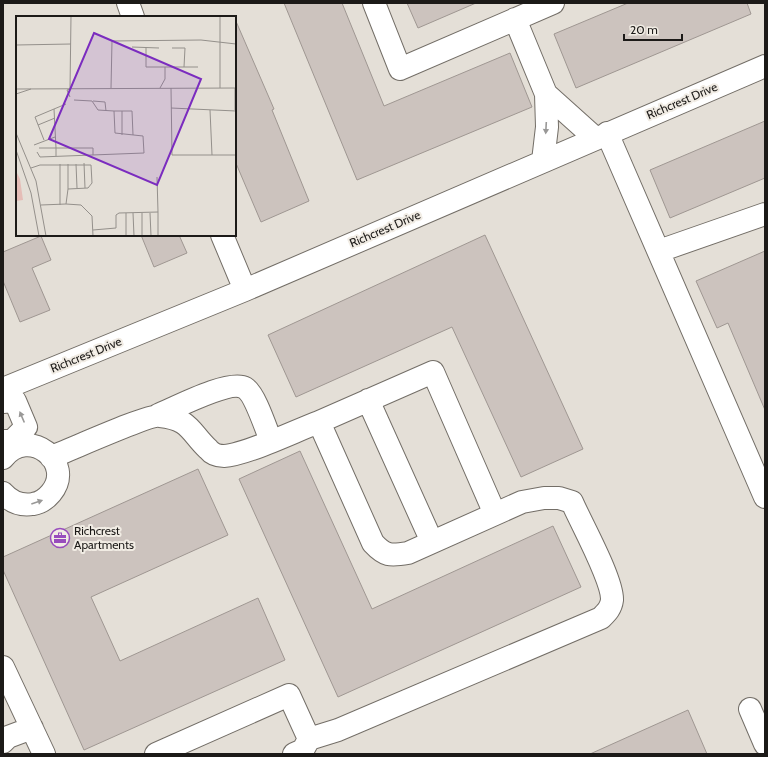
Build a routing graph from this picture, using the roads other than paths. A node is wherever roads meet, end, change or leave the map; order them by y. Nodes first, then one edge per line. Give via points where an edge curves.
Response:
1 (128, 3) edge
2 (374, 3) edge
3 (553, 3) edge
4 (134, 16) edge
5 (515, 19) junction
6 (765, 66) edge
7 (546, 94) junction
8 (601, 136) junction
9 (543, 161) junction
10 (765, 214) edge
11 (222, 236) edge
12 (659, 251) junction
13 (245, 290) junction
14 (3, 389) edge
15 (368, 400) junction
16 (3, 402) edge
17 (158, 415) junction
18 (319, 422) junction
19 (270, 441) junction
20 (8, 447) edge
21 (51, 457) junction
22 (765, 497) edge
23 (6, 501) edge
24 (495, 514) junction
25 (432, 542) junction
26 (3, 667) edge
27 (750, 709) dead end
28 (32, 728) junction
29 (3, 742) edge
30 (765, 744) edge
31 (302, 746) edge
32 (44, 754) edge
33 (156, 754) edge

1 - 4 street
2 - 5 street via 400,69
3 - 5 street
5 - 7 street
6 - 8 street, Richcrest Drive
7 - 8 street
7 -> 9 street via 547,127
8 - 9 street, Richcrest Drive
8 - 12 street
9 - 13 street, Richcrest Drive
10 - 12 street
11 - 13 street
12 - 22 street
13 - 14 street, Richcrest Drive
15 - 18 street
15 - 24 street via 433,372
15 - 25 street
20 -> 16 street via 26,427 15,401
17 - 19 street via 178,420 188,426 214,454 224,456 239,453
17 - 19 street via 219,389 236,386 245,388 251,395
17 - 21 street
18 - 19 street
18 - 25 street via 373,543 382,553 408,553
20 - 21 street via 33,446 42,449
23 -> 21 street via 27,505 37,504 46,499 56,483 57,473
24 - 25 street
24 - 31 street via 522,502 544,498 559,498 572,502 610,584 612,600 609,610 601,618
26 - 28 street
27 - 30 street
28 - 29 street via 8,737
28 - 32 street
31 - 33 street via 289,695

